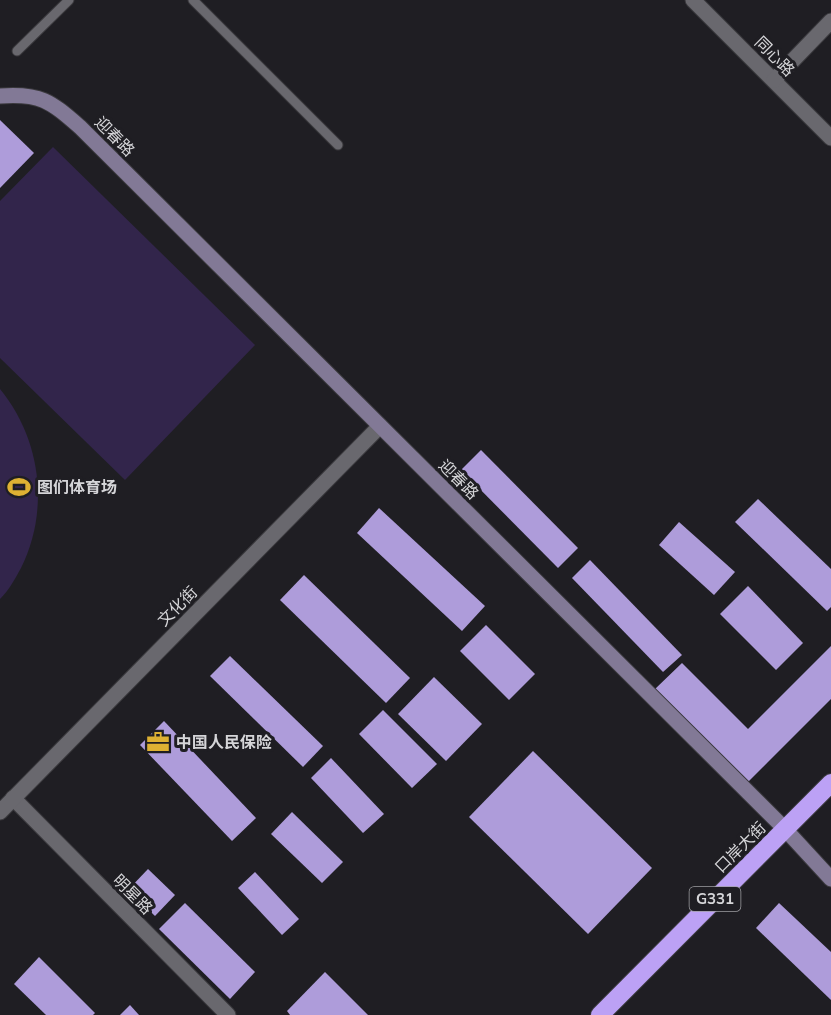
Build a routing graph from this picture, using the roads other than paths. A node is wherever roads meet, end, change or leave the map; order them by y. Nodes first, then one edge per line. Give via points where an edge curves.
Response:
1 (69, 0) edge
2 (193, 0) edge
3 (693, 0) edge
4 (831, 21) edge
5 (17, 51) dead end
6 (774, 80) junction
7 (0, 96) edge
8 (831, 138) edge
9 (338, 145) dead end
10 (381, 426) junction
11 (831, 783) edge
12 (13, 798) junction
13 (0, 812) edge
14 (785, 829) junction
15 (831, 879) edge
16 (228, 1015) edge
17 (600, 1015) edge

1 - 5 lane
2 - 9 lane
3 - 6 street, 同心路
4 - 6 street
6 - 8 street, 同心路
7 - 10 street, 迎春路 via 40,98 59,109
10 - 12 street, 文化街
10 - 14 street, 迎春路
11 - 14 highway, 口岸大街 / G331
12 - 13 street, 文化街
12 - 16 street, 明星路
14 - 15 street, 迎春路
14 - 17 highway, 口岸大街 / G331

